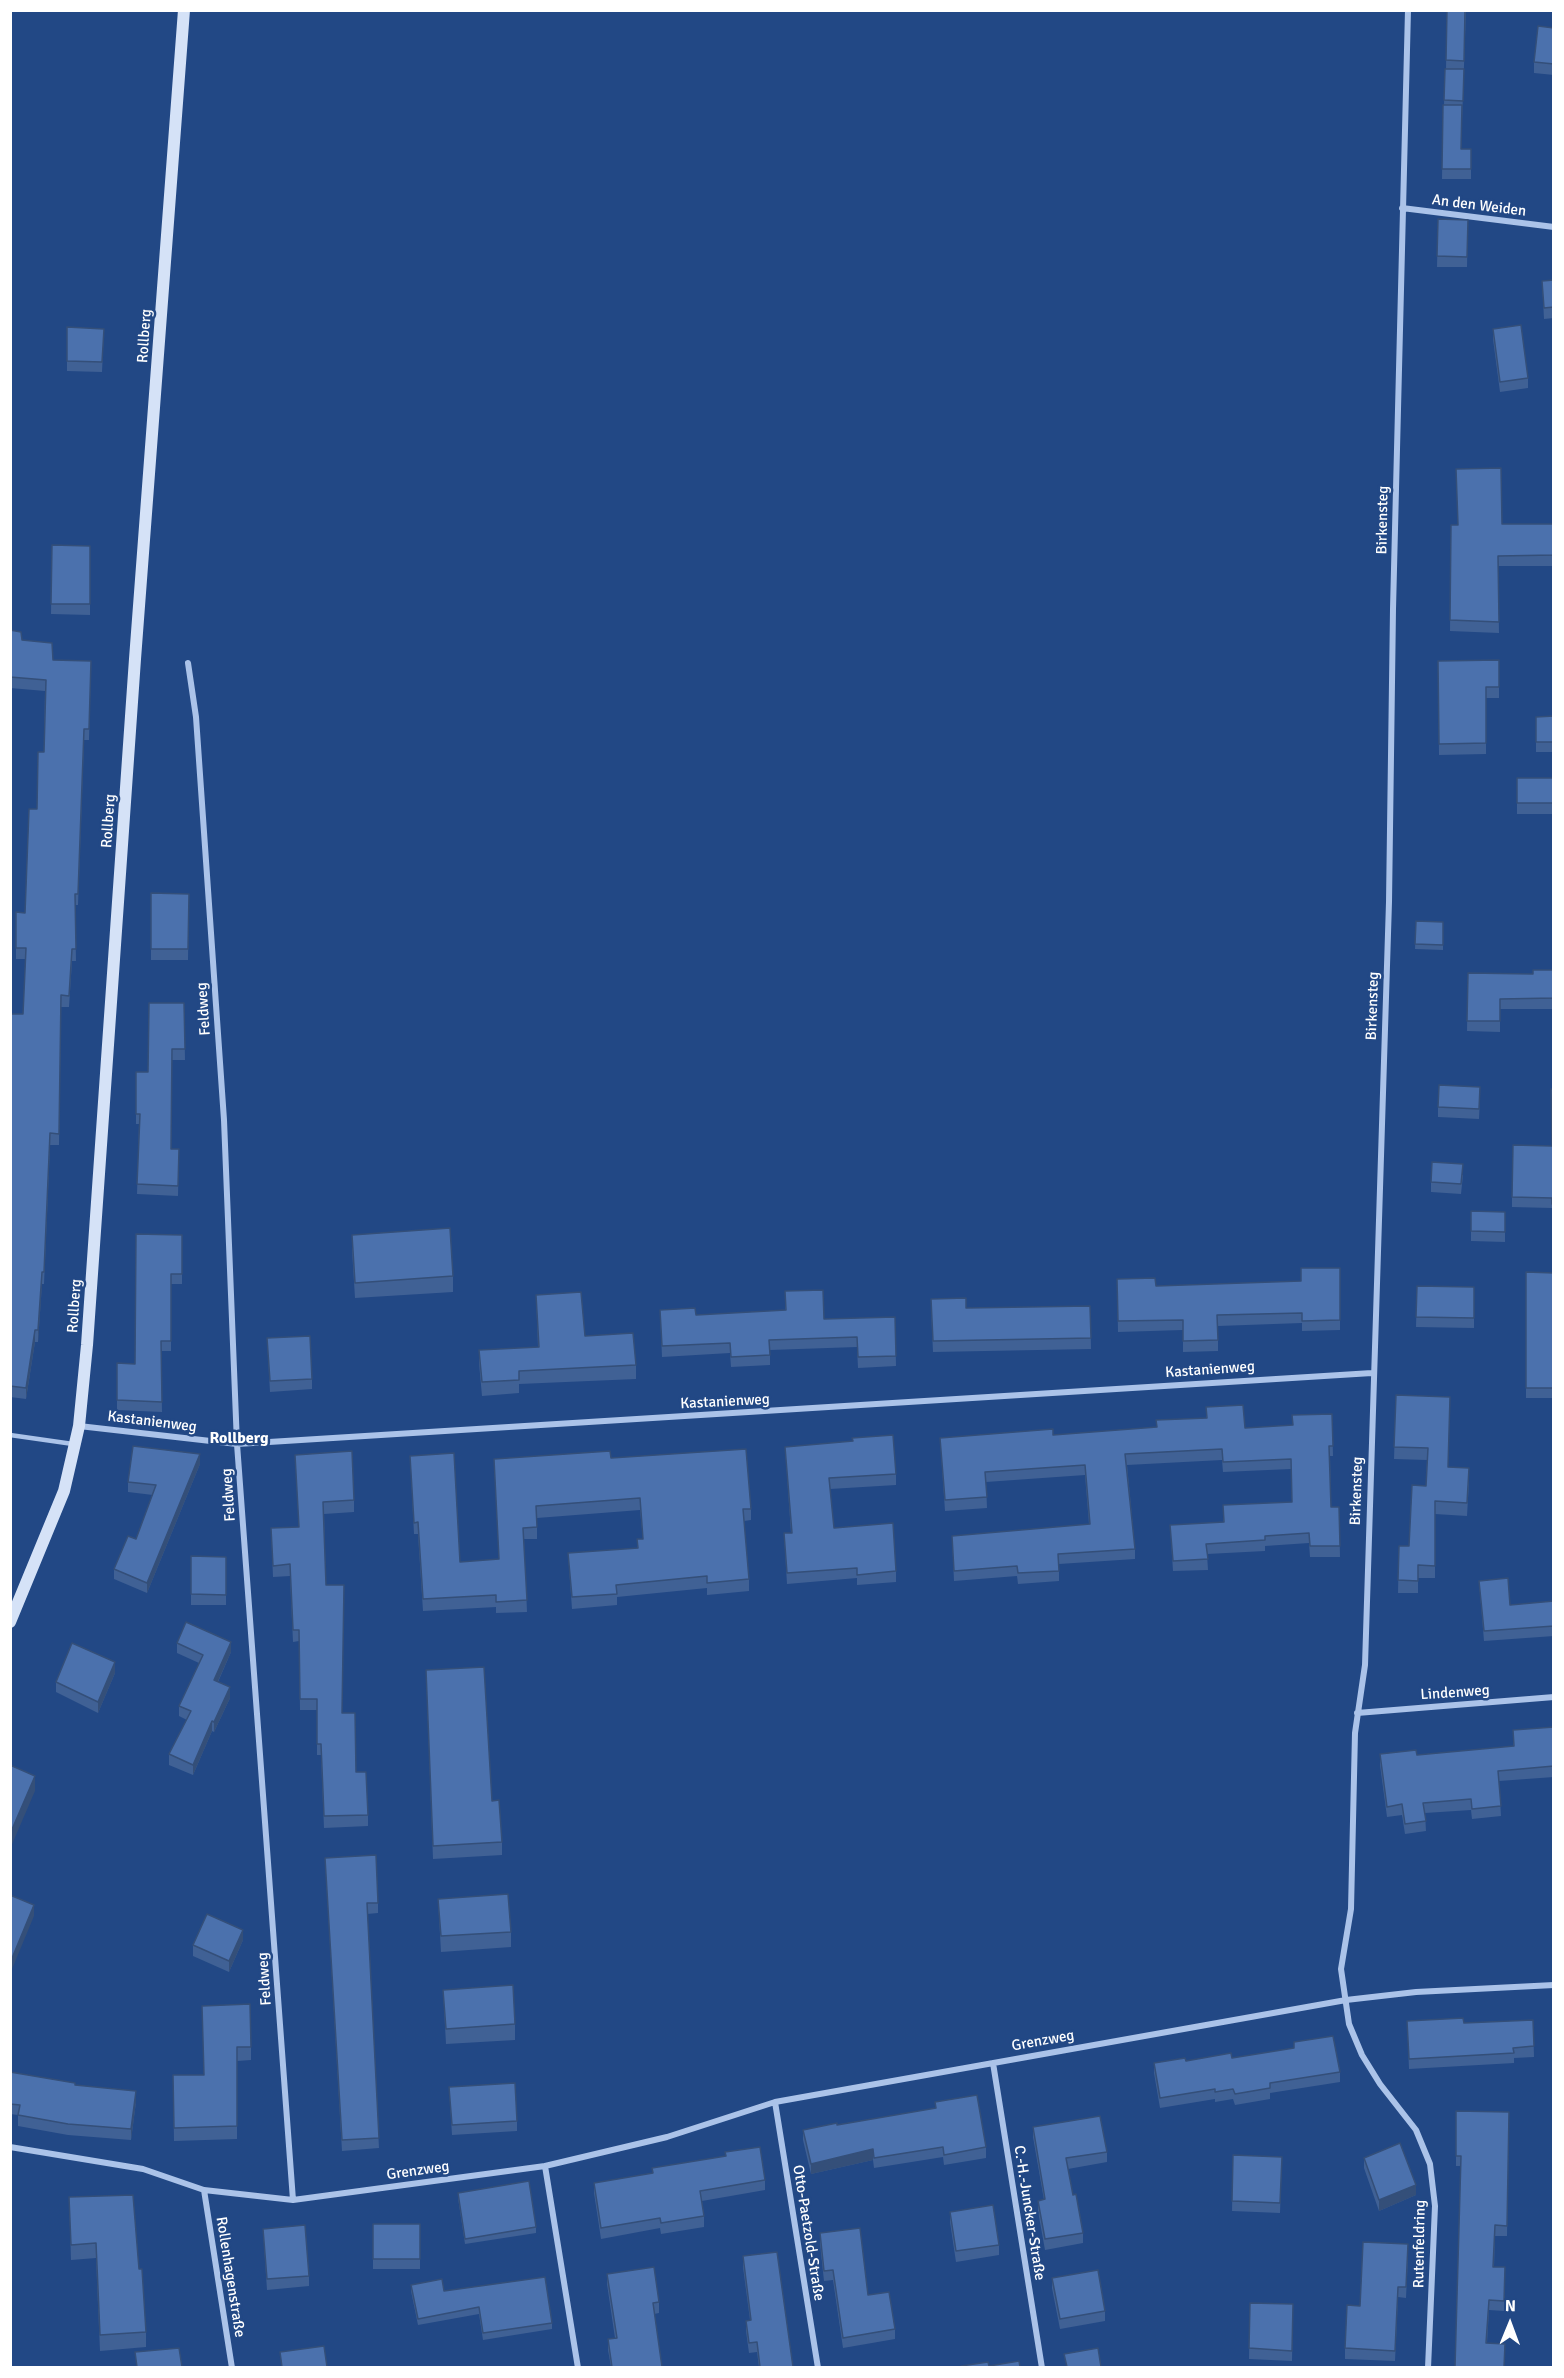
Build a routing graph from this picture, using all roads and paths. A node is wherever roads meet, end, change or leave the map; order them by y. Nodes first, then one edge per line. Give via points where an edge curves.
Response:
1 (184, 10) edge
2 (1408, 10) edge
3 (1402, 208) junction
4 (1554, 227) edge
5 (188, 663) dead end
6 (1372, 1373) junction
7 (79, 1426) junction
8 (10, 1435) edge
9 (75, 1444) junction
10 (237, 1444) junction
11 (10, 1622) edge
12 (1554, 1697) edge
13 (1358, 1713) junction
14 (1554, 1985) edge
15 (1346, 2000) junction
16 (993, 2062) junction
17 (775, 2102) junction
18 (10, 2147) edge
19 (545, 2166) junction
20 (204, 2190) junction
21 (293, 2200) junction
22 (232, 2367) edge
23 (578, 2367) edge
24 (818, 2367) edge
25 (1042, 2367) edge
26 (1428, 2367) edge

1 - 7 main road, Rollberg
2 - 3 street, Birkensteg
3 - 4 street, An den Weiden
3 - 6 street, Birkensteg via 1389,903
5 - 10 street, Feldweg via 196,717 224,1120
6 - 10 street, Kastanienweg
6 - 13 street, Birkensteg via 1365,1665
7 - 9 main road, Rollberg
7 - 10 street, Kastanienweg
8 - 9 lane
9 - 11 main road, Rollberg via 64,1491
10 - 21 street, Feldweg
12 - 13 street, Lindenweg
13 - 15 street, Birkensteg via 1351,1908 1341,1969
14 - 15 street, Grenzweg
15 - 16 street, Grenzweg
15 - 26 street, Rutenfeldring via 1349,2024 1362,2055 1416,2130 1430,2164 1435,2206
16 - 17 street, Grenzweg
16 - 25 street, C.-H.-Juncker-Straße
17 - 19 street, Grenzweg via 667,2137
17 - 24 street, Otto-Paetzold-Straße
18 - 20 street via 143,2169
19 - 21 street, Grenzweg
19 - 23 street
20 - 21 street
20 - 22 street, Rollenhagenstraße

